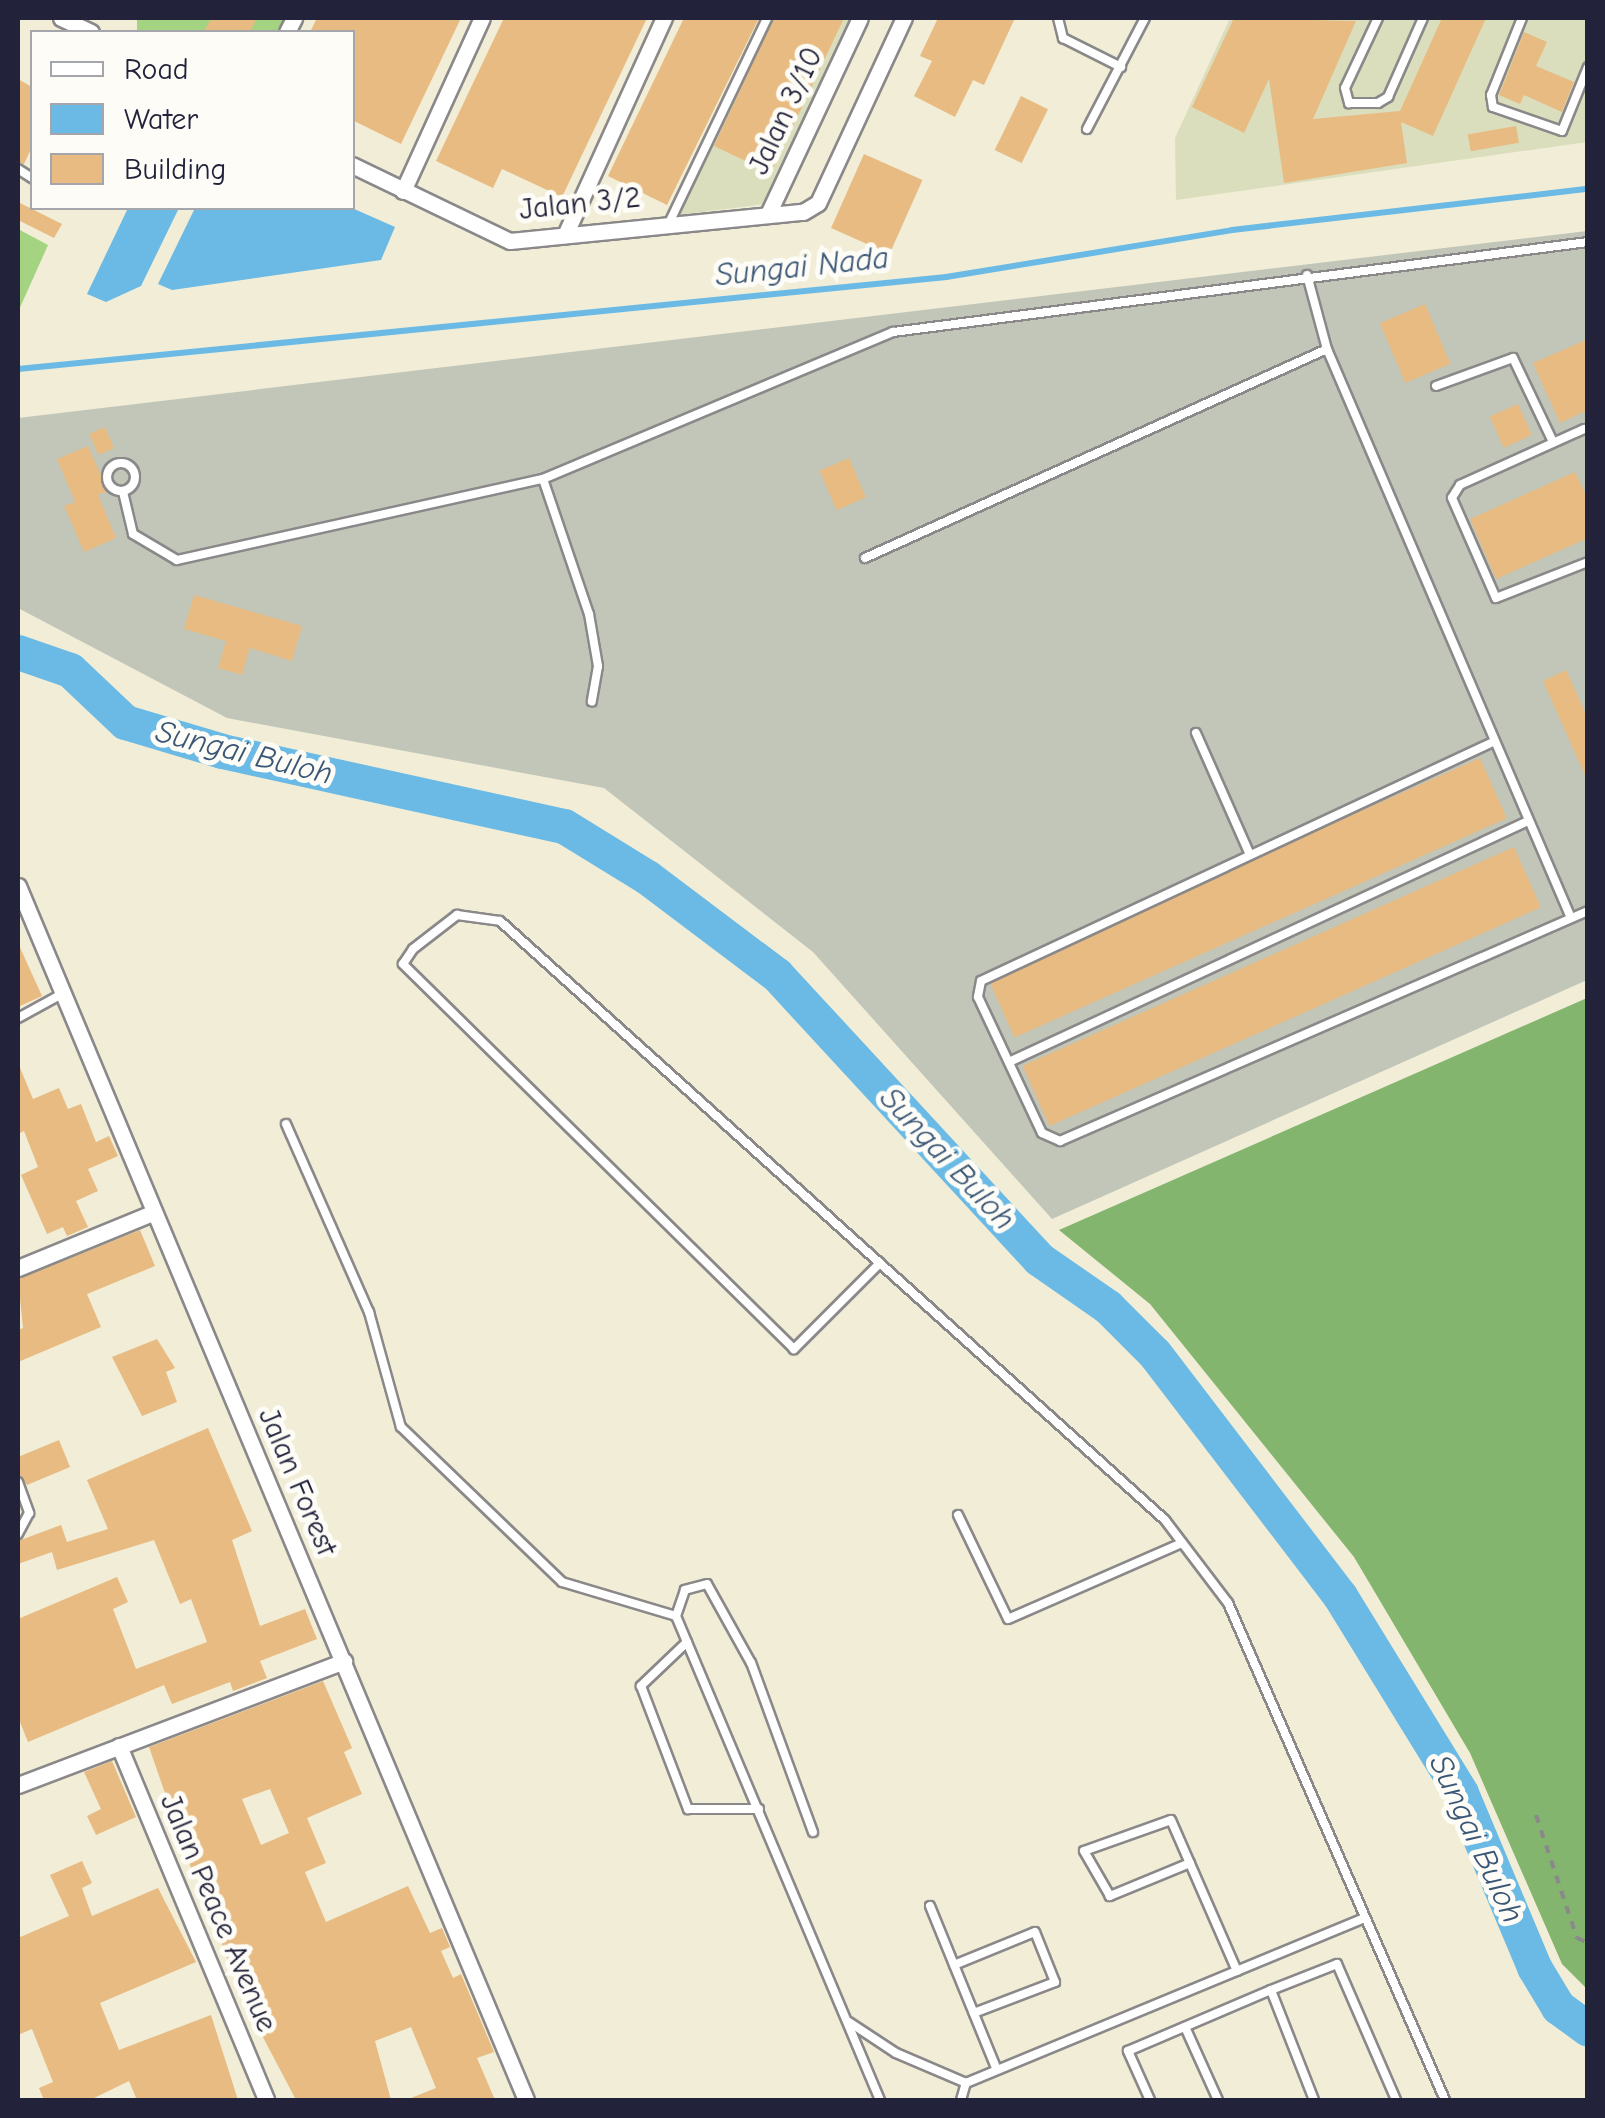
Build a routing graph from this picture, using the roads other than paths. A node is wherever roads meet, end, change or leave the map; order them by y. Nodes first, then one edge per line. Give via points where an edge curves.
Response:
1 (61, 18) edge
2 (482, 18) edge
3 (664, 18) edge
4 (767, 18) edge
5 (860, 18) edge
6 (904, 18) edge
7 (1058, 18) edge
8 (1145, 18) edge
9 (1378, 18) edge
10 (1423, 18) edge
11 (1522, 18) edge
12 (86, 30) edge
13 (1121, 67) junction
14 (1588, 67) edge
15 (1087, 128) dead end
16 (355, 167) edge
17 (403, 191) junction
18 (769, 212) junction
19 (670, 223) junction
20 (565, 235) junction
21 (1588, 242) edge
22 (1306, 275) junction
23 (1326, 348) junction
24 (1436, 386) dead end
25 (1586, 431) edge
26 (1553, 442) junction
27 (543, 479) junction
28 (123, 492) dead end
29 (866, 558) dead end
30 (1585, 563) edge
31 (1588, 577) edge
32 (592, 701) dead end
33 (1196, 733) dead end
34 (1493, 742) junction
35 (1528, 821) junction
36 (1250, 855) junction
37 (18, 886) edge
38 (1588, 912) edge
39 (1571, 918) junction
40 (58, 996) junction
41 (18, 1018) edge
42 (1009, 1062) junction
43 (286, 1124) dead end
44 (152, 1213) junction
45 (880, 1263) junction
46 (18, 1268) edge
47 (18, 1482) edge
48 (958, 1516) dead end
49 (18, 1534) edge
50 (1182, 1543) junction
51 (676, 1616) junction
52 (687, 1642) junction
53 (344, 1660) junction
54 (119, 1746) junction
55 (18, 1785) edge
56 (758, 1809) junction
57 (813, 1832) dead end
58 (1190, 1863) junction
59 (930, 1906) dead end
60 (1366, 1918) junction
61 (954, 1964) junction
62 (1237, 1971) junction
63 (1272, 1990) junction
64 (974, 2012) junction
65 (849, 2022) junction
66 (1185, 2027) junction
67 (997, 2070) junction
68 (966, 2083) junction
69 (266, 2100) edge
70 (526, 2100) edge
71 (880, 2100) edge
72 (961, 2100) edge
73 (1150, 2100) edge
74 (1218, 2100) edge
75 (1314, 2100) edge
76 (1396, 2100) edge
77 (1445, 2100) edge

1 - 12 street
2 - 17 street
3 - 20 street
4 - 19 lane
5 - 18 street, Jalan 3/10
6 - 18 street, Jalan 3/10 via 818,203 803,212
7 - 13 lane via 1063,38
8 - 13 lane
9 - 10 lane via 1345,88 1349,103 1378,104 1388,96
11 - 14 lane via 1491,95 1493,106 1562,131
13 - 15 lane
16 - 17 street, Jalan 3/2
17 - 20 street, Jalan 3/2 via 510,241
18 - 19 street, Jalan 3/2
19 - 20 street, Jalan 3/2
21 - 22 lane
22 - 23 lane
22 - 27 lane via 894,332
23 - 29 lane
23 - 34 lane
24 - 26 lane via 1513,358
25 - 26 lane
26 - 30 lane via 1460,485 1453,503 1496,598
27 - 28 lane via 177,560 133,534
27 - 32 lane via 589,614 598,666
30 - 31 lane
33 - 36 lane
34 - 35 lane
34 - 36 lane
35 - 39 lane
35 - 42 lane
36 - 42 lane via 980,981 978,997
37 - 40 street, Jalan Forest
38 - 39 lane
39 - 42 lane via 1060,1140 1042,1134
40 - 41 lane
40 - 44 street, Jalan Forest
43 - 51 lane via 363,1296 400,1426 562,1582
44 - 46 street
44 - 53 street, Jalan Forest
45 - 45 lane via 794,1349 404,964 412,949 457,914 500,920
45 - 50 lane via 1165,1520
47 - 49 lane via 29,1513
48 - 50 lane via 1008,1619
50 - 60 lane via 1228,1603
51 - 52 lane
51 - 57 lane via 685,1590 707,1584 750,1663
52 - 56 lane
52 - 56 lane via 641,1686 688,1809
53 - 54 street
53 - 70 street, Jalan Forest
54 - 55 street
54 - 69 street, Jalan Peace Avenue
56 - 65 lane
58 - 58 lane via 1171,1820 1084,1851 1110,1896
58 - 62 lane
59 - 61 lane
60 - 62 lane
60 - 77 lane
61 - 64 lane
61 - 64 lane via 1035,1932 1056,1982
62 - 67 lane
63 - 66 lane
63 - 75 lane
63 - 76 lane via 1337,1964
64 - 67 lane
65 - 68 lane via 896,2054
65 - 71 lane
66 - 73 lane via 1128,2051
66 - 74 lane
67 - 68 lane
68 - 72 lane

